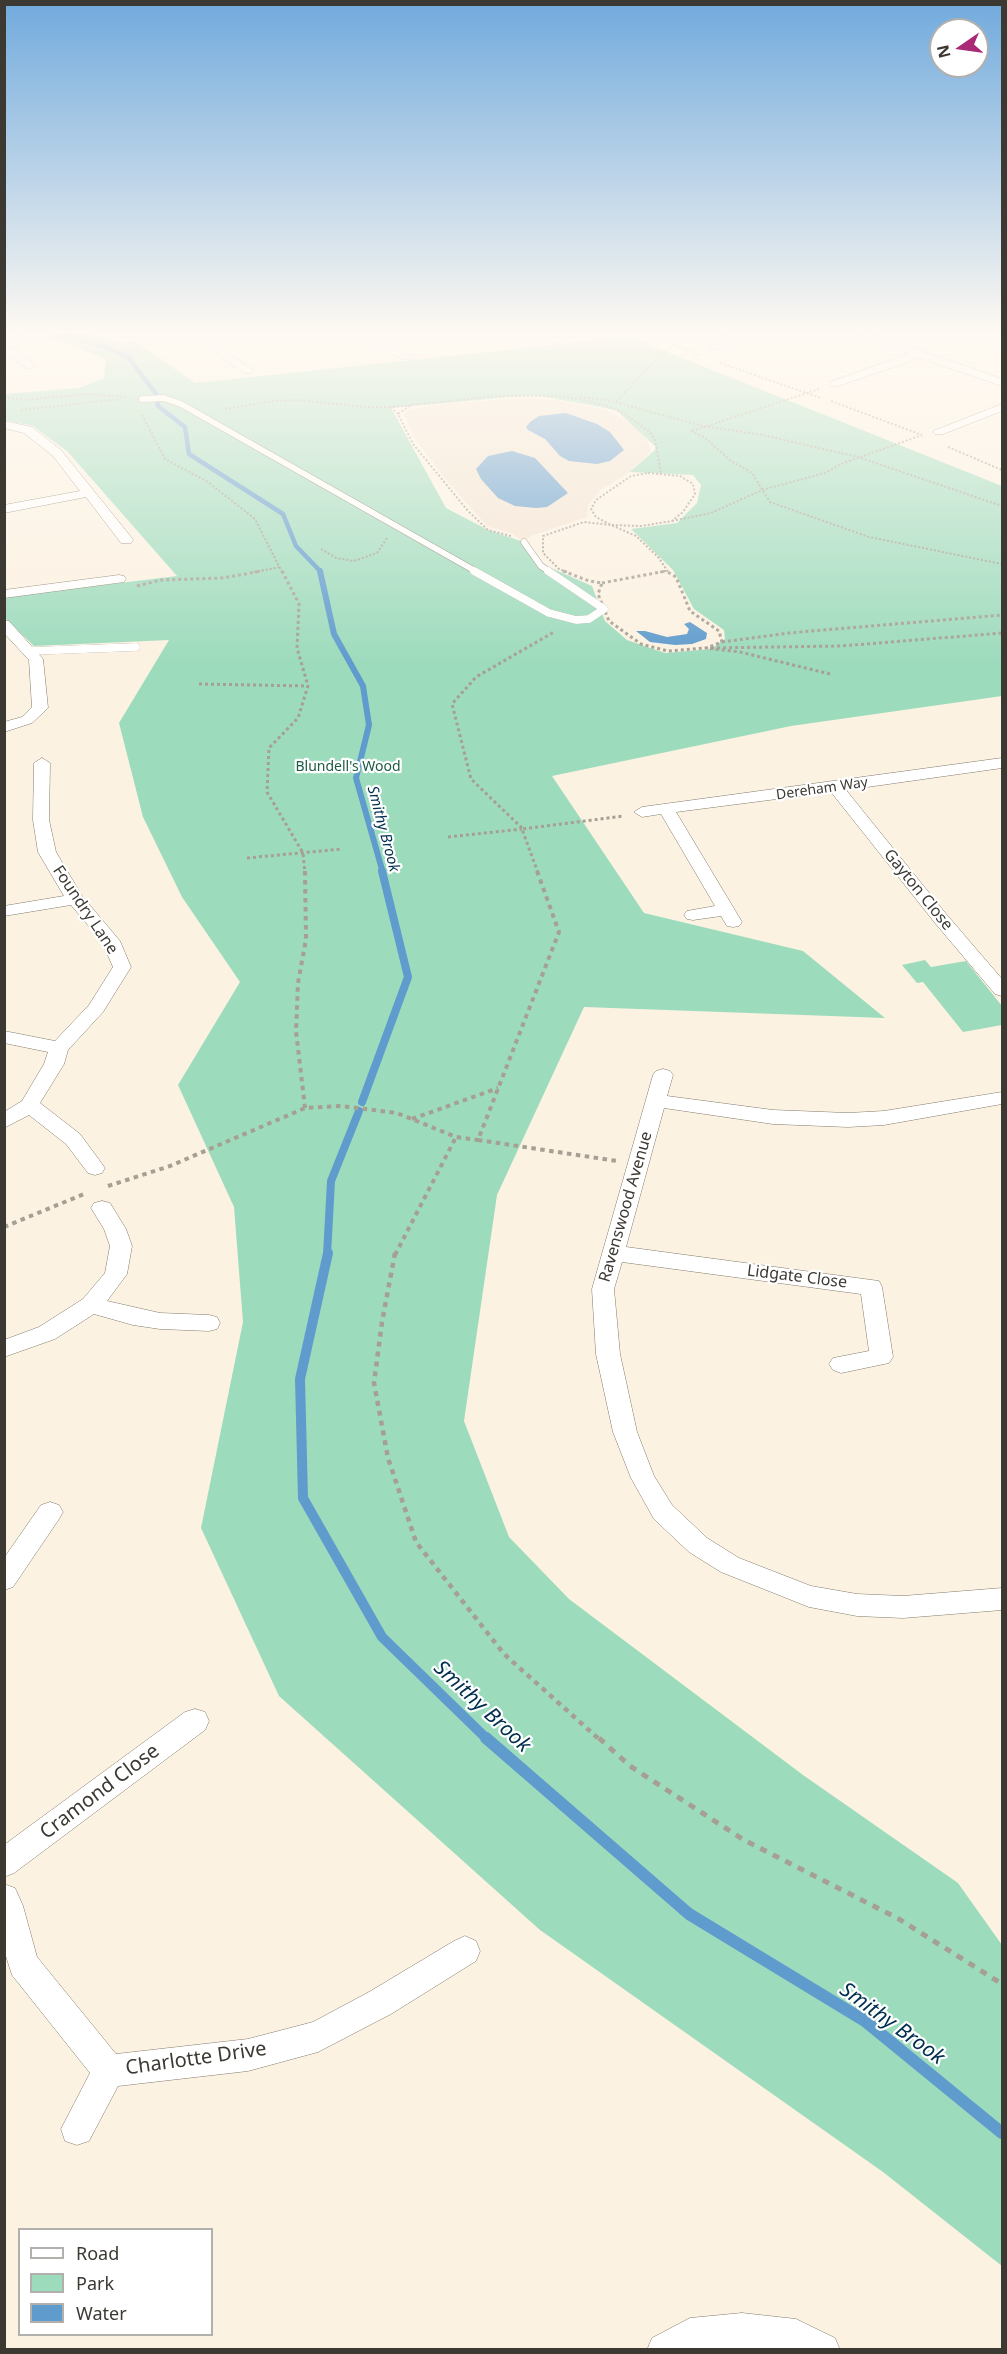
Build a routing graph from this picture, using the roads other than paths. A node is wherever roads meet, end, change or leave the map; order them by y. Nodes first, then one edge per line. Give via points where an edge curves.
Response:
1 (45, 444) edge
2 (251, 444) edge
3 (89, 493) junction
4 (4, 509) edge
5 (126, 540) dead end
6 (524, 542) road end
7 (123, 584) road end
8 (4, 594) edge
9 (4, 624) edge
10 (136, 647) dead end
11 (31, 651) junction
12 (4, 727) edge
13 (42, 763) dead end
14 (1002, 763) edge
15 (835, 787) junction
16 (666, 809) junction
17 (642, 812) road end
18 (75, 899) junction
19 (4, 911) edge
20 (693, 915) dead end
21 (1002, 990) edge
22 (4, 1037) edge
23 (59, 1048) junction
24 (663, 1075) dead end
25 (656, 1101) junction
26 (29, 1105) junction
27 (999, 1105) edge
28 (4, 1122) edge
29 (95, 1168) dead end
30 (99, 1196) road end
31 (612, 1252) junction
32 (91, 1305) junction
33 (209, 1323) dead end
34 (4, 1349) edge
35 (841, 1364) dead end
36 (50, 1512) dead end
37 (4, 1579) edge
38 (1002, 1599) edge
39 (195, 1721) dead end
40 (4, 1863) edge
41 (4, 1898) edge
42 (465, 1952) dead end
43 (109, 2071) junction
44 (77, 2129) dead end
45 (664, 2349) edge
46 (823, 2349) edge

1 - 3 street
2 - 6 lane via 549,613 576,620 589,619 604,609 542,566
3 - 4 street
3 - 5 street
7 - 8 street
9 - 11 street
10 - 11 lane
11 - 12 street via 36,659 40,708 27,720
13 - 18 street, Foundry Lane via 41,820 47,852
14 - 15 street, Dereham Way
15 - 16 street, Dereham Way
15 - 21 street, Gayton Close
16 - 17 street, Dereham Way
16 - 20 street via 730,916
18 - 19 street
18 - 23 street, Foundry Lane via 111,941 122,967 96,1008
22 - 23 street
23 - 26 street, Foundry Lane via 54,1064
24 - 25 street, Ravenswood Avenue
25 - 27 street via 773,1117 848,1120
25 - 31 street, Ravenswood Avenue
26 - 28 street, Foundry Lane
26 - 29 street via 74,1139
30 - 32 street via 121,1246 116,1274
31 - 35 street, Lidgate Close via 871,1287 881,1357
31 - 38 street, Ravenswood Avenue via 603,1289 604,1321 625,1432 643,1478 663,1512 698,1545 730,1565 808,1596 857,1605 913,1607
32 - 33 street via 159,1321
32 - 34 street via 47,1333
36 - 37 street
39 - 40 street, Cramond Close
41 - 43 street, Charlotte Drive via 23,1964
42 - 43 street, Charlotte Drive via 318,2036 248,2055
43 - 44 street
45 - 46 street via 690,2336 742,2331 796,2337

